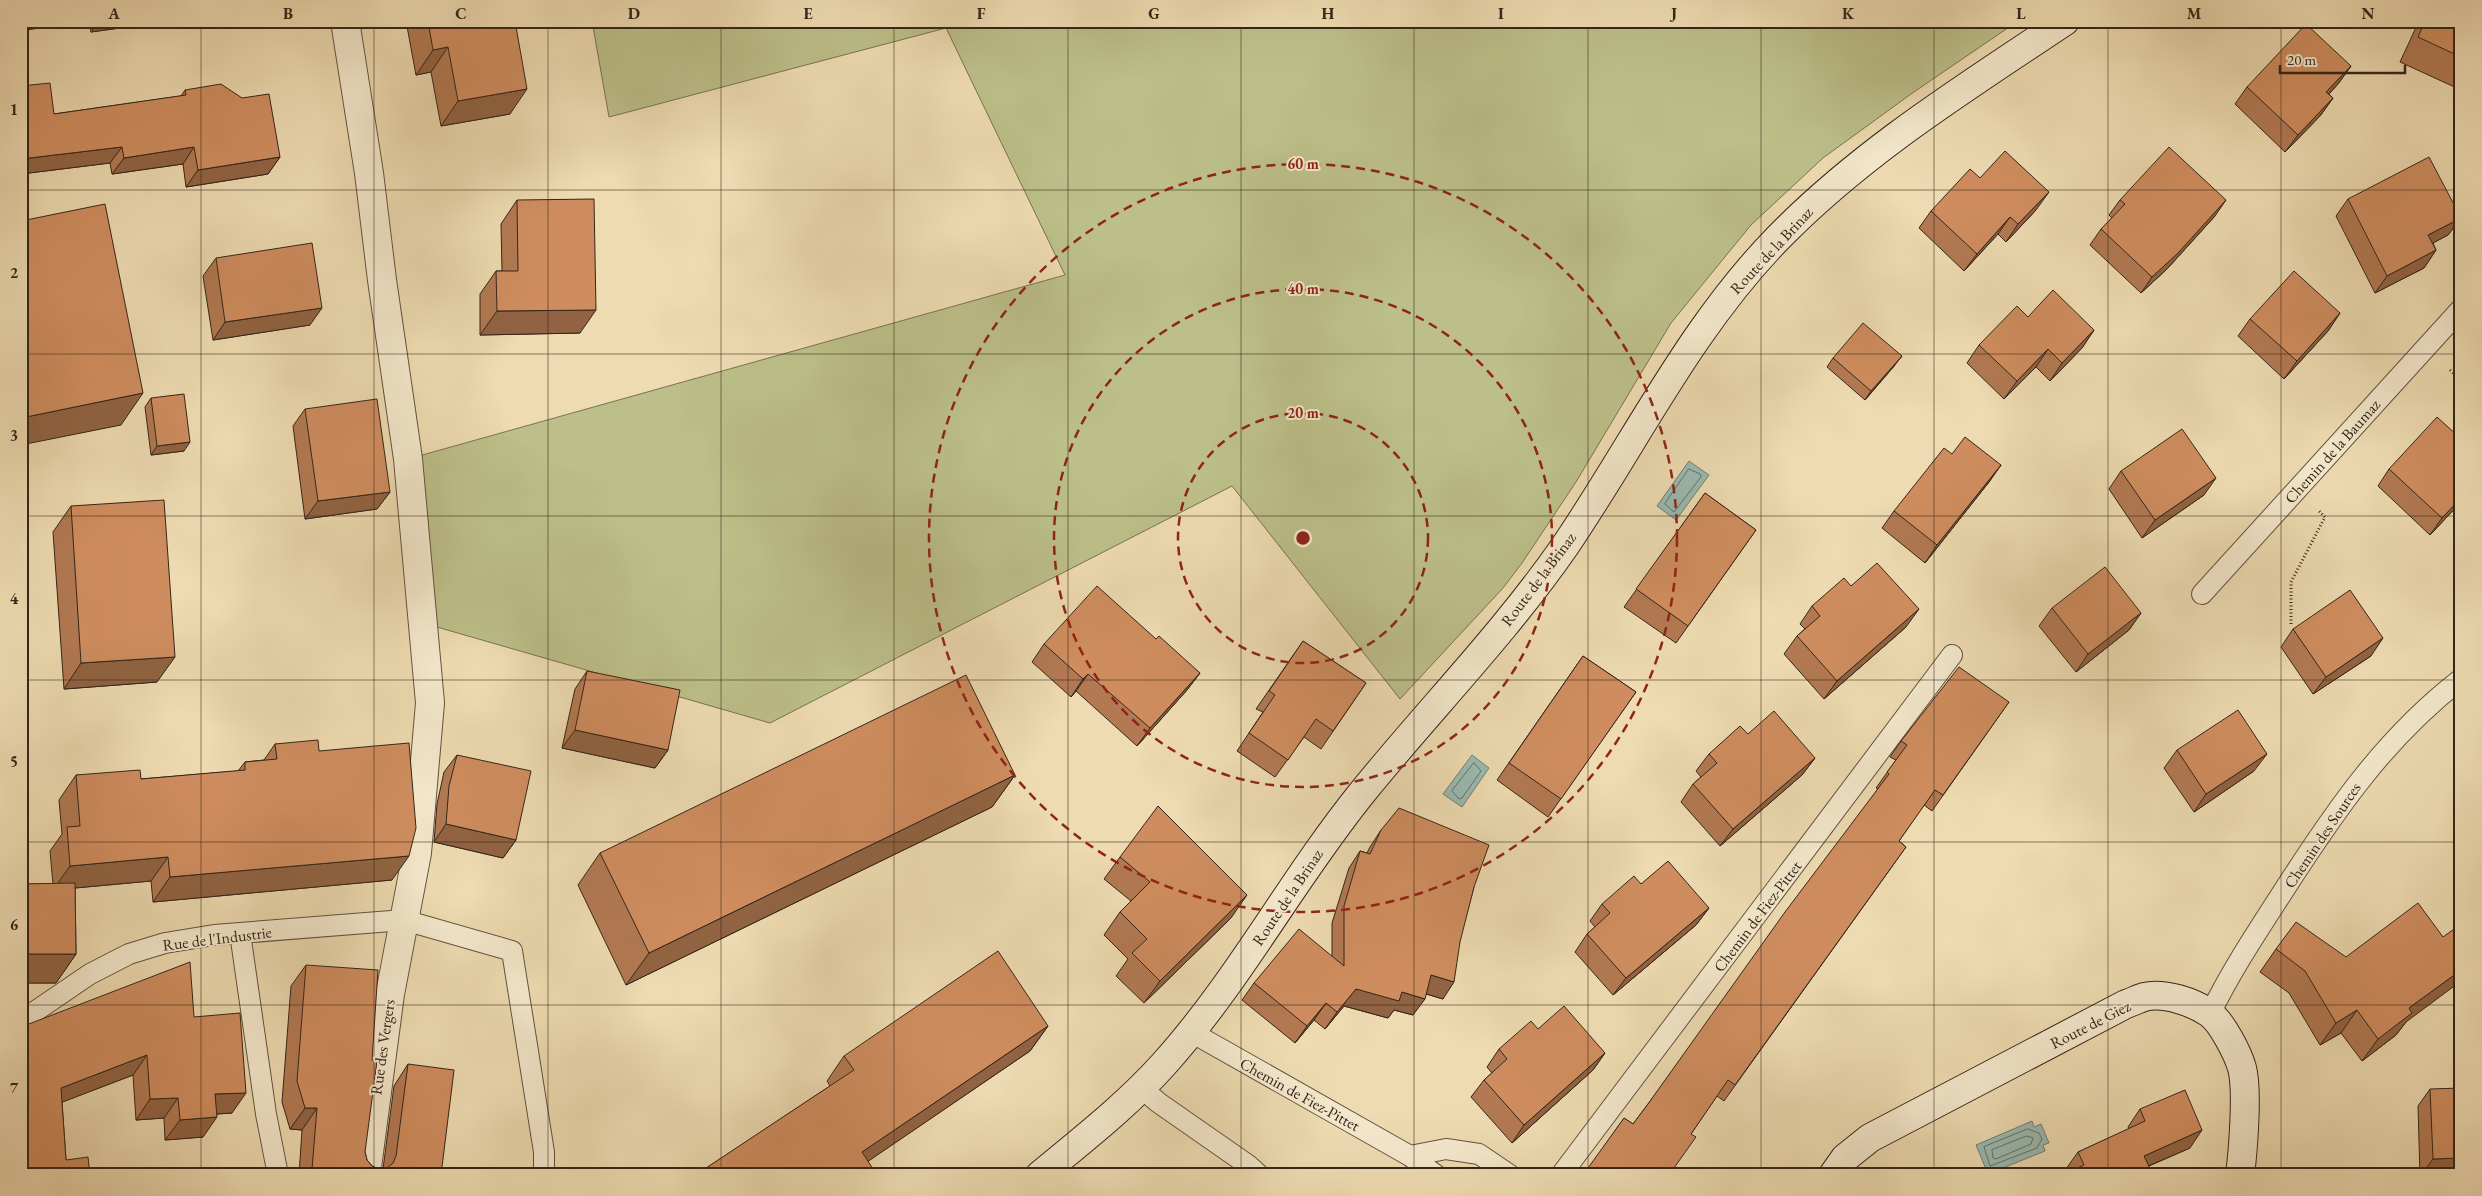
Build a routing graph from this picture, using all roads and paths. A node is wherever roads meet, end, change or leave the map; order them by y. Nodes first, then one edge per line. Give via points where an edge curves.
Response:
1 (345, 21) edge
2 (2065, 21) edge
3 (2461, 309) edge
4 (2298, 489) junction
5 (2202, 594) dead end
6 (2290, 624) dead end
7 (1952, 655) dead end
8 (2461, 679) edge
9 (404, 920) junction
10 (240, 933) junction
11 (2210, 1014) junction
12 (21, 1021) edge
13 (1191, 1032) junction
14 (1140, 1087) junction
15 (1410, 1156) junction
16 (278, 1175) edge
17 (366, 1175) edge
18 (544, 1175) edge
19 (1040, 1175) edge
20 (1259, 1175) edge
21 (1436, 1175) edge
22 (1510, 1175) edge
23 (1561, 1175) edge
24 (1833, 1175) edge
25 (2240, 1175) edge

1 - 9 street, Rue des Vergers via 370,173 408,459 430,704 417,853
2 - 13 street, Route de la Brinaz via 1934,108 1862,161 1812,204 1742,277 1708,322 1531,593 1360,796
3 - 4 lane, Chemin de la Baumaz
4 - 5 lane, Chemin de la Baumaz
4 - 6 path via 2325,517 2291,582
7 - 23 lane, Chemin de Fiez-Pittet
8 - 11 lane, Chemin des Sources via 2399,734 2343,800 2230,974
9 - 10 lane, Rue de l'Industrie
9 - 17 street, Rue des Vergers via 390,994
9 - 18 lane via 512,951 544,1152
10 - 12 lane, Rue de l'Industrie via 165,943 129,954 90,974
10 - 16 lane
11 - 24 street, Route de Giez via 2184,1001 2165,997 2145,997 2126,1004 1870,1138 1845,1158
11 - 25 street, Route de Giez via 2234,1046 2242,1070 2244,1102
13 - 14 street, Route de la Brinaz
13 - 15 lane, Chemin de Fiez-Pittet
14 - 19 street, Route de la Brinaz
14 - 20 lane
15 - 21 lane, Chemin de Fiez-Pittet
15 - 22 lane via 1446,1149 1479,1154

